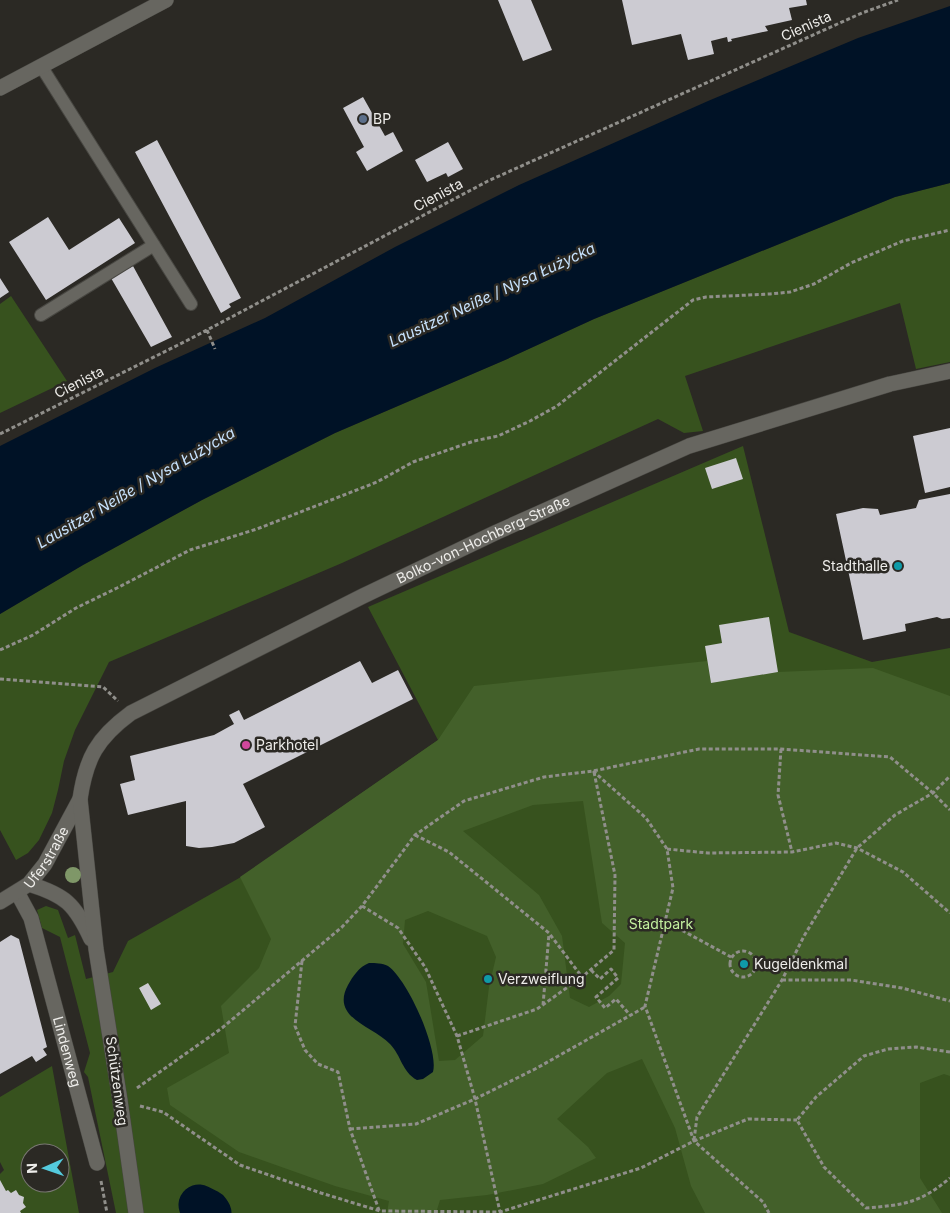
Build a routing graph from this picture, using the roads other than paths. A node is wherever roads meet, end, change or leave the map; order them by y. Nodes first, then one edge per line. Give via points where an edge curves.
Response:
1 (166, 0) edge
2 (41, 66) junction
3 (0, 88) edge
4 (154, 245) junction
5 (191, 304) dead end
6 (41, 316) dead end
7 (950, 372) edge
8 (80, 799) junction
9 (23, 888) junction
10 (0, 902) edge
11 (96, 949) junction
12 (97, 1163) road end
13 (136, 1213) edge

1 - 2 street
2 - 3 street
2 - 4 lane
4 - 5 lane
4 - 6 lane
7 - 8 street, Bolko-von-Hochberg-Straße via 890,384 689,446 363,596 131,713 112,727 97,745 83,776
8 - 9 street, Uferstraße via 45,864
8 - 11 street, Schützenweg
9 - 10 street, Uferstraße
9 - 11 street, Schützenweg via 52,891 69,902
9 - 12 street, Lindenweg
11 - 13 street, Schützenweg

